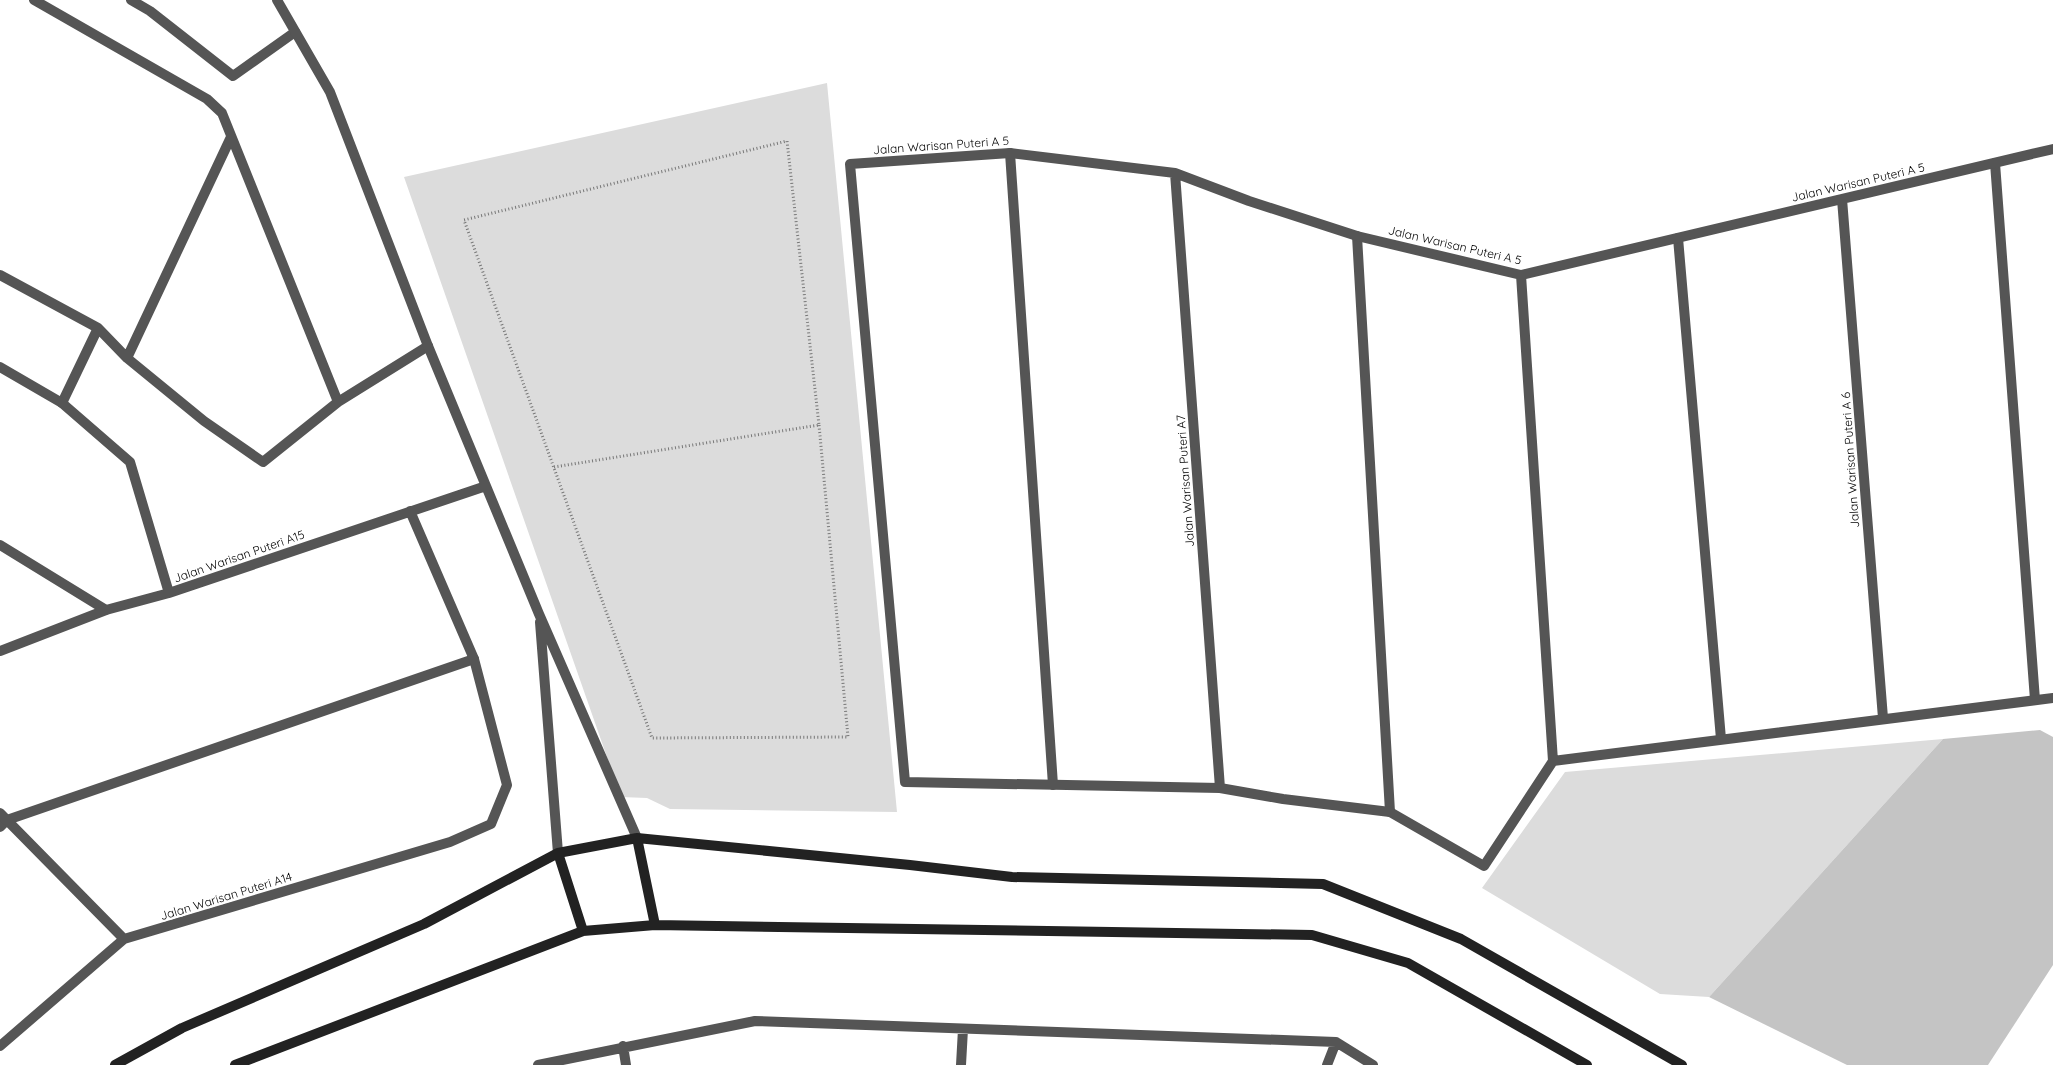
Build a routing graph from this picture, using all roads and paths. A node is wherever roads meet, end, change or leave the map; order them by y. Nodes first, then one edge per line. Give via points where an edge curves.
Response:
1 (34, 0) edge
2 (131, 0) edge
3 (276, 0) edge
4 (295, 32) junction
5 (231, 137) junction
6 (2053, 149) edge
7 (1010, 153) junction
8 (1995, 163) junction
9 (1175, 173) junction
10 (1842, 199) junction
11 (1357, 236) junction
12 (1678, 238) junction
13 (0, 275) edge
14 (1521, 275) junction
15 (98, 328) junction
16 (428, 346) junction
17 (127, 358) junction
18 (0, 366) edge
19 (338, 402) junction
20 (62, 403) junction
21 (819, 425) junction
22 (554, 467) junction
23 (486, 486) junction
24 (410, 511) junction
25 (0, 545) edge
26 (169, 593) junction
27 (106, 610) junction
28 (539, 614) junction
29 (0, 651) edge
30 (474, 659) junction
31 (2053, 698) edge
32 (2035, 700) junction
33 (1883, 718) junction
34 (1721, 739) junction
35 (1553, 761) junction
36 (1053, 785) junction
37 (1220, 788) junction
38 (1390, 812) junction
39 (2, 820) edge
40 (637, 838) junction
41 (558, 853) junction
42 (655, 925) junction
43 (583, 932) junction
44 (124, 939) junction
45 (963, 1029) junction
46 (1336, 1042) junction
47 (0, 1046) edge
48 (623, 1046) junction
49 (115, 1065) edge
50 (235, 1065) edge
51 (538, 1065) edge
52 (626, 1065) edge
53 (961, 1065) edge
54 (1327, 1065) edge
55 (1373, 1065) edge
56 (1587, 1065) edge
57 (1682, 1065) edge

1 - 5 street via 207,99 222,114
2 - 4 street via 150,11 233,76
3 - 4 street
4 - 16 street via 330,92
5 - 17 street
5 - 19 street
6 - 8 street, Jalan Warisan Puteri A 5
7 - 9 street, Jalan Warisan Puteri A 5
7 - 36 street
7 - 36 street, Jalan Warisan Puteri A 5 via 850,164 905,782
8 - 10 street, Jalan Warisan Puteri A 5
8 - 32 street
9 - 11 street, Jalan Warisan Puteri A 5
9 - 37 street, Jalan Warisan Puteri A7
10 - 12 street, Jalan Warisan Puteri A 5
10 - 33 street, Jalan Warisan Puteri A 6
11 - 14 street, Jalan Warisan Puteri A 5
11 - 38 street
12 - 14 street, Jalan Warisan Puteri A 5
12 - 34 street
13 - 15 street
14 - 35 street
15 - 17 street
15 - 20 street
16 - 19 street
16 - 23 street
17 - 19 street via 204,421 263,462
18 - 20 street
20 - 26 street via 130,462
21 - 22 path
21 - 22 path via 848,737 652,738
21 - 22 path via 787,142 464,220
23 - 24 street, Jalan Warisan Puteri A15
23 - 28 street
24 - 26 street, Jalan Warisan Puteri A15
24 - 30 street
25 - 27 street
26 - 27 street, Jalan Warisan Puteri A15
27 - 29 street, Jalan Warisan Puteri A15
28 - 40 street
28 - 41 street
30 - 39 street
30 - 44 street, Jalan Warisan Puteri A14 via 507,785 491,824 450,842
31 - 32 street
32 - 33 street
33 - 34 street
34 - 35 street
35 - 38 street via 1484,866
36 - 37 street
37 - 38 street
39 - 44 street
40 - 41 street
40 - 42 street
40 - 57 street via 1012,877 1323,884 1461,939
41 - 43 street
41 - 49 street via 424,924 182,1028
42 - 43 street
42 - 56 street via 1312,935 1408,963
43 - 50 street
44 - 47 street, Jalan Warisan Puteri A14
45 - 46 street
45 - 48 street via 755,1021
45 - 53 street
46 - 54 street
46 - 55 street
48 - 51 street
48 - 52 street

